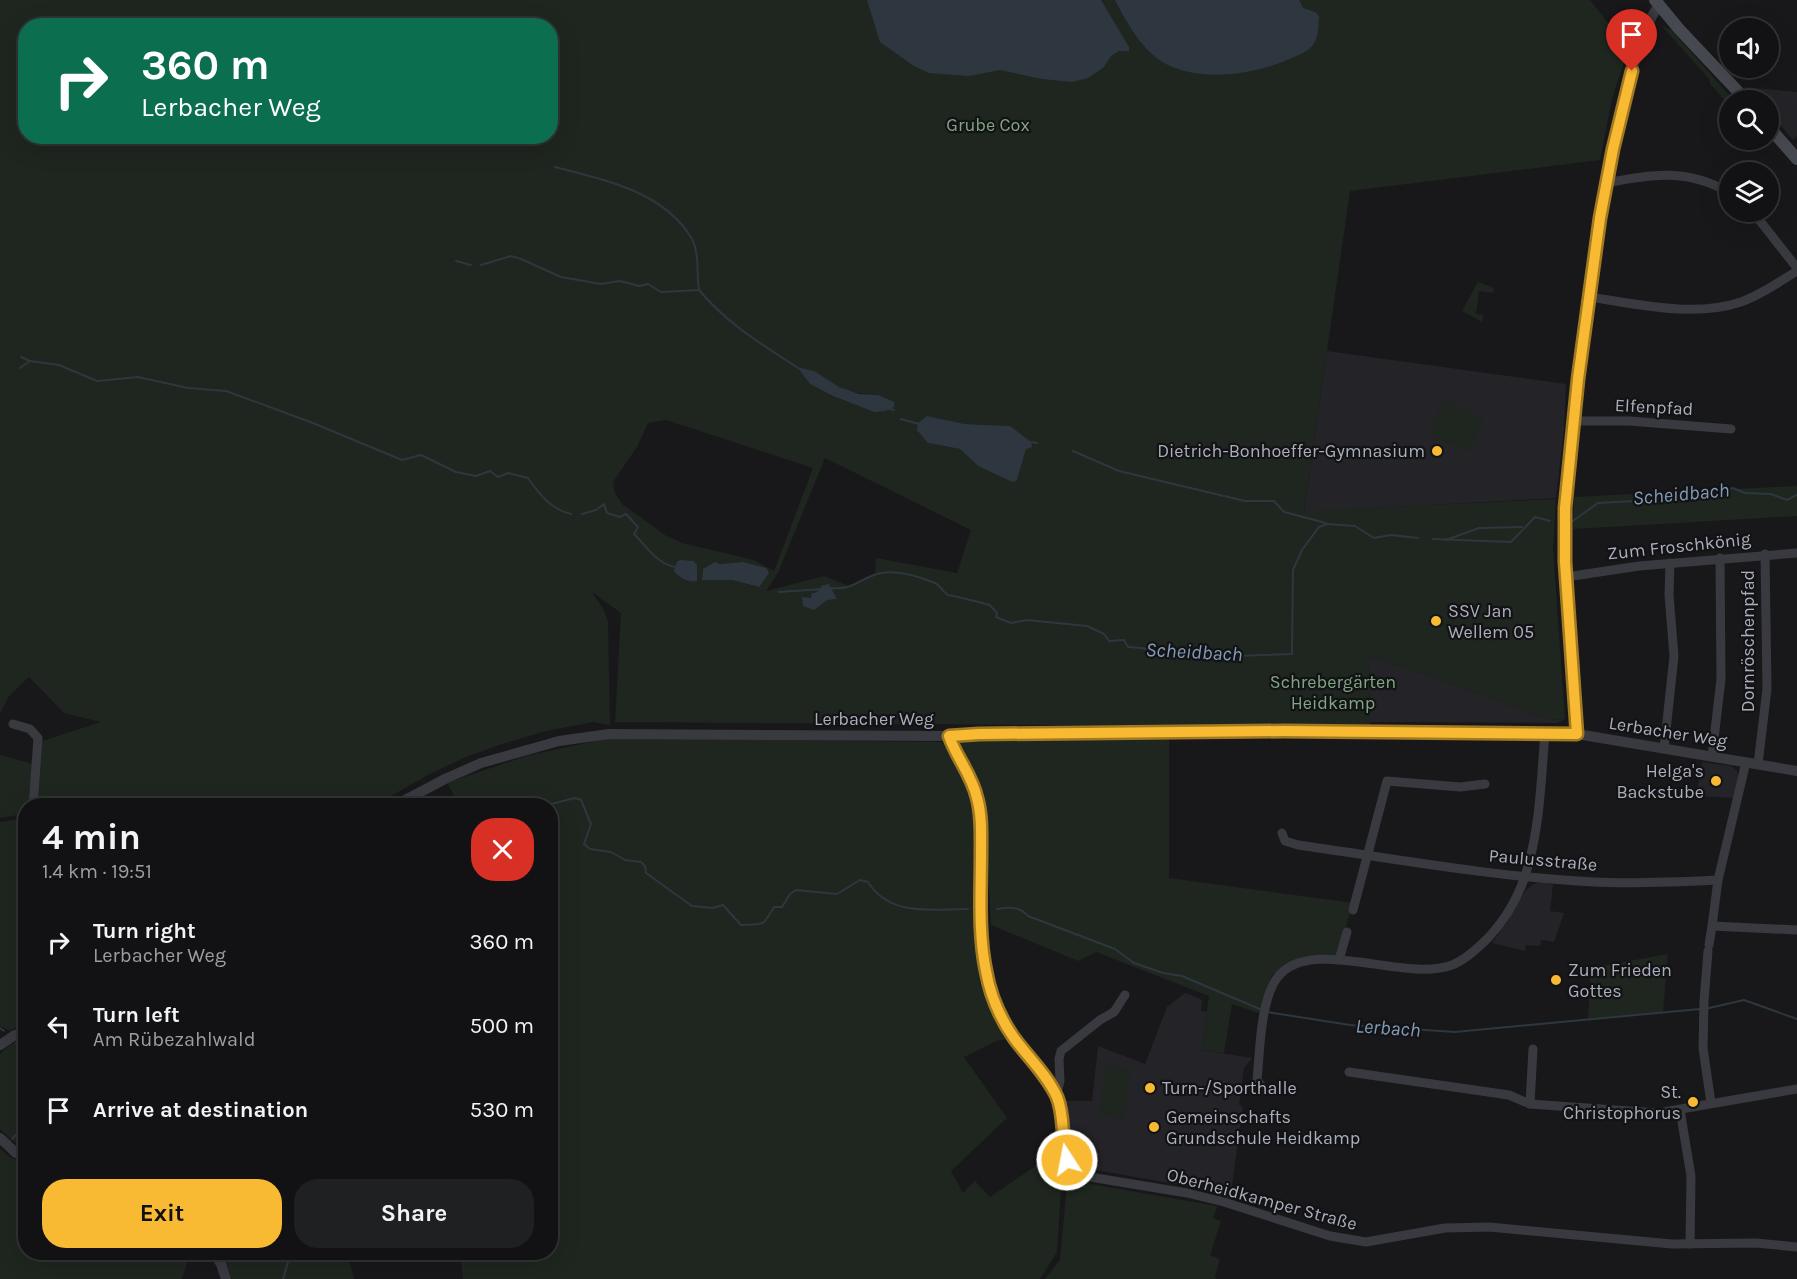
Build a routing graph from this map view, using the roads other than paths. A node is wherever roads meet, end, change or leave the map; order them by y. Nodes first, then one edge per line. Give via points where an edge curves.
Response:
1 (1657, 2) edge
2 (1737, 90) edge
3 (1779, 139) edge
4 (1797, 159) edge
5 (1606, 183) junction
6 (1719, 187) edge
7 (1760, 222) edge
8 (1797, 269) edge
9 (1589, 297) junction
10 (1574, 421) junction
11 (1731, 429) dead end
12 (1797, 552) edge
13 (1765, 554) junction
14 (1720, 558) junction
15 (1670, 563) junction
16 (1570, 577) junction
17 (13, 724) dead end
18 (1545, 733) junction
19 (1577, 734) junction
20 (949, 736) junction
21 (1664, 749) junction
22 (1712, 756) junction
23 (1746, 762) junction
24 (1758, 764) junction
25 (1797, 771) edge
26 (1485, 784) dead end
27 (34, 798) edge
28 (409, 798) edge
29 (1282, 833) dead end
30 (1366, 855) junction
31 (1525, 876) junction
32 (1718, 880) junction
33 (1353, 909) dead end
34 (1712, 926) junction
35 (1797, 930) edge
36 (1347, 932) dead end
37 (1339, 960) junction
38 (1125, 995) dead end
39 (18, 1034) edge
40 (0, 1045) edge
41 (1533, 1049) dead end
42 (1349, 1072) dead end
43 (1797, 1089) edge
44 (1265, 1091) dead end
45 (1056, 1095) junction
46 (1530, 1104) junction
47 (1711, 1104) junction
48 (1680, 1110) junction
49 (0, 1138) edge
50 (18, 1154) edge
51 (1690, 1244) junction
52 (1797, 1247) edge
53 (218, 1260) edge
54 (226, 1279) edge

1 - 2 main road
1 - 5 street via 1637,53
3 - 4 main road
5 - 6 street via 1668,174
5 - 9 street
7 - 8 street
8 - 9 street via 1758,295 1739,303 1707,308 1682,309
9 - 10 street
10 - 11 street, Elfenpfad
10 - 16 street via 1565,508
12 - 13 street, Zum Froschkönig
13 - 14 street, Zum Froschkönig
13 - 24 street, Dornröschenpfad via 1767,689
14 - 15 street, Zum Froschkönig
14 - 22 street via 1721,679
15 - 16 street, Zum Froschkönig
15 - 21 street via 1674,656
16 - 19 street
17 - 27 street via 30,729 38,738
18 - 19 street, Lerbacher Weg
18 - 20 street, Lerbacher Weg via 1273,731
18 - 31 street via 1538,817
19 - 21 street, Lerbacher Weg
20 - 28 street, Lerbacher Weg via 609,734 559,741 481,763
20 - 45 street, Oberheidkamper Straße via 978,798 982,948 992,992 1012,1036
21 - 22 street, Lerbacher Weg
22 - 23 street, Lerbacher Weg
23 - 24 street, Lerbacher Weg
23 - 32 street
24 - 25 street, Lerbacher Weg
26 - 30 street via 1460,787 1388,781
29 - 30 street, Paulusstraße via 1285,841 1298,845
30 - 31 street, Paulusstraße
30 - 33 street
31 - 32 street, Paulusstraße via 1594,882
31 - 37 street via 1499,927 1480,947 1454,964 1415,970
32 - 34 street
34 - 35 street
34 - 47 street via 1703,1010 1703,1048
36 - 37 street
37 - 44 street via 1316,958 1298,963 1278,978 1264,1014 1257,1080
38 - 45 street via 1114,1012 1061,1052
39 - 40 street
41 - 46 street
42 - 46 street via 1509,1095
43 - 47 street
45 - 51 street, Oberheidkamper Straße via 1067,1160 1082,1174 1197,1195 1330,1236 1366,1242 1445,1228 1489,1227
46 - 48 street via 1658,1113
47 - 48 street
48 - 51 street via 1691,1176
49 - 50 street
51 - 52 street, Oberheidkamper Straße
53 - 54 street

